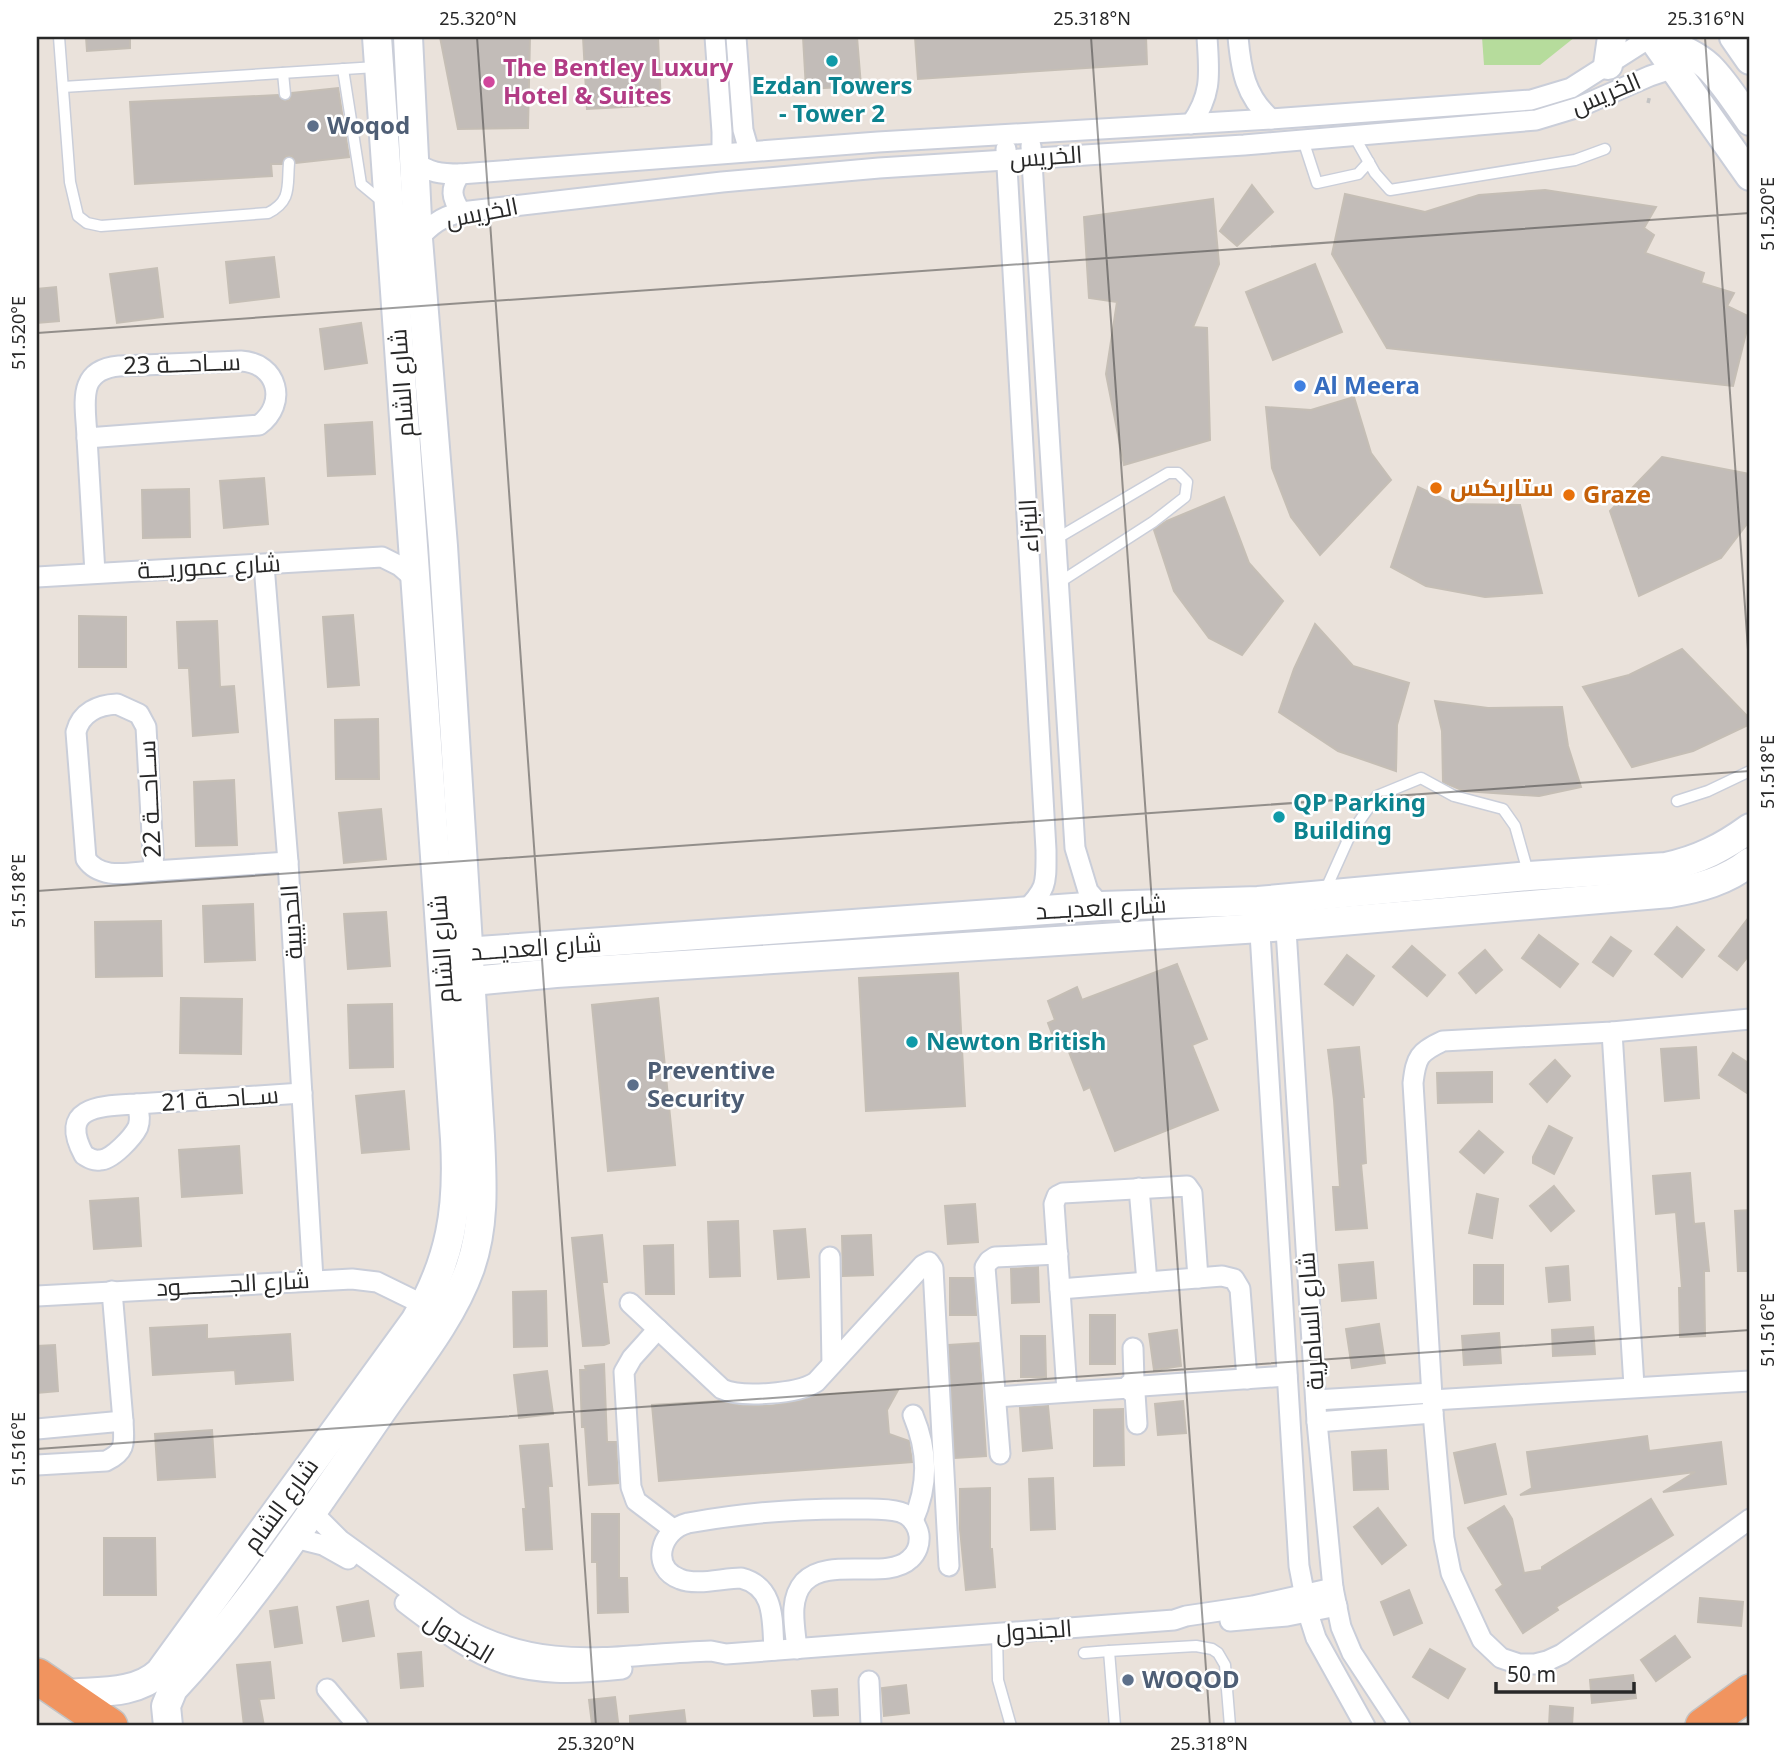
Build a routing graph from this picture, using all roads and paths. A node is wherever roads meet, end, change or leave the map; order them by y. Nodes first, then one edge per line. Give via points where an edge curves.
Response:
1 (59, 37) edge
2 (377, 37) edge
3 (408, 37) edge
4 (715, 37) edge
5 (737, 37) edge
6 (1207, 37) edge
7 (1238, 37) edge
8 (1612, 37) edge
9 (1652, 37) edge
10 (1734, 37) edge
11 (1750, 60) edge
12 (1608, 65) junction
13 (380, 66) junction
14 (1674, 68) junction
15 (343, 69) junction
16 (283, 73) junction
17 (62, 87) junction
18 (285, 94) dead end
19 (1271, 120) junction
20 (1750, 121) edge
21 (1191, 124) junction
22 (1030, 132) junction
23 (1005, 134) junction
24 (1354, 136) junction
25 (1303, 140) junction
26 (1605, 149) dead end
27 (749, 151) junction
28 (722, 153) junction
29 (1032, 158) junction
30 (1007, 160) junction
31 (414, 161) junction
32 (1369, 162) junction
33 (289, 163) dead end
34 (460, 174) junction
35 (1750, 176) edge
36 (461, 212) junction
37 (390, 213) junction
38 (418, 239) junction
39 (87, 438) junction
40 (413, 529) junction
41 (1056, 539) junction
42 (382, 557) junction
43 (264, 565) junction
44 (95, 573) junction
45 (37, 577) edge
46 (416, 580) junction
47 (1060, 582) junction
48 (1750, 771) edge
49 (1677, 801) dead end
50 (1750, 828) edge
51 (288, 862) junction
52 (154, 871) junction
53 (1747, 871) edge
54 (1529, 876) junction
55 (1323, 895) junction
56 (1101, 906) junction
57 (1024, 912) junction
58 (1272, 913) junction
59 (455, 953) junction
60 (458, 982) junction
61 (1750, 1019) edge
62 (1612, 1032) junction
63 (302, 1093) junction
64 (137, 1104) dead end
65 (1139, 1188) junction
66 (1058, 1254) junction
67 (830, 1257) dead end
68 (1198, 1278) junction
69 (313, 1279) junction
70 (1147, 1282) junction
71 (1060, 1289) junction
72 (112, 1291) junction
73 (37, 1296) edge
74 (630, 1303) dead end
75 (424, 1305) junction
76 (657, 1329) junction
77 (1132, 1348) dead end
78 (832, 1364) junction
79 (1287, 1376) junction
80 (1247, 1379) junction
81 (1750, 1381) edge
82 (1135, 1387) junction
83 (1634, 1387) junction
84 (1067, 1391) junction
85 (996, 1397) junction
86 (1316, 1400) junction
87 (1432, 1402) junction
88 (913, 1415) dead end
89 (123, 1421) junction
90 (1317, 1422) junction
91 (1138, 1424) dead end
92 (37, 1429) edge
93 (1000, 1454) dead end
94 (37, 1465) edge
95 (312, 1512) junction
96 (1750, 1519) edge
97 (913, 1521) junction
98 (673, 1529) junction
99 (295, 1538) junction
100 (949, 1566) dead end
101 (1335, 1597) junction
102 (1307, 1604) junction
103 (997, 1634) junction
104 (796, 1649) junction
105 (774, 1650) junction
106 (1109, 1651) junction
107 (1084, 1653) dead end
108 (726, 1654) junction
109 (37, 1675) edge
110 (869, 1681) dead end
111 (148, 1682) junction
112 (327, 1689) dead end
113 (1750, 1692) edge
114 (66, 1694) junction
115 (167, 1716) edge
116 (1364, 1725) edge
117 (110, 1726) edge
118 (358, 1726) edge
119 (870, 1726) edge
120 (1011, 1726) edge
121 (1115, 1726) edge
122 (1230, 1726) edge
123 (1400, 1726) edge
124 (1703, 1726) edge

1 - 17 lane
2 - 13 street, شارع الشام
3 - 31 street, شارع الشام
4 - 28 street
5 - 27 street via 743,130
6 - 21 street via 1209,86
7 - 19 street via 1245,84
8 - 12 street
9 - 12 street, الخريس
9 - 14 street
9 - 20 street via 1708,66
10 - 11 street
12 - 19 street, الخريس via 1571,88 1531,100
13 - 15 lane
13 - 37 street, شارع الشام
14 - 24 street, الخريس via 1536,120
14 - 35 street
15 - 16 lane
15 - 37 lane via 361,184
16 - 17 lane
16 - 18 lane
17 - 33 lane via 71,183 78,216 87,223 101,226 268,213 280,207 287,196
19 - 21 street, الخريس
21 - 22 street, الخريس
22 - 23 street, الخريس
22 - 29 street, البتراء
23 - 27 street, الخريس
23 - 30 street, البتراء
24 - 25 street, الخريس
24 - 32 lane
25 - 29 street, الخريس
25 - 32 lane via 1317,183 1358,174
26 - 32 lane via 1575,160 1390,190
27 - 28 street, الخريس
28 - 34 street, الخريس
29 - 30 street, الخريس
29 - 41 street, البتراء
30 - 36 street, الخريس via 722,182
30 - 57 street, البتراء via 1046,850 1046,883
31 - 34 street, الخريس via 426,170
31 - 38 street, شارع الشام
34 - 36 street via 452,196
36 - 38 street, الخريس via 433,223
37 - 40 street, شارع الشام
38 - 59 street, شارع الشام via 443,547
39 - 39 street, ســاحـــة 23 via 85,389 94,375 109,367 253,362 263,367 275,387 272,413 259,425
39 - 44 street, ســاحـــة 23
40 - 42 street
40 - 46 street, شارع الشام
41 - 47 street, البتراء
41 - 47 lane via 1168,473 1178,473 1187,482 1185,497 1153,523
42 - 43 street, شارع عموريـــة
42 - 46 street
43 - 44 street, شارع عموريـــة
43 - 51 street, الحديبية
44 - 45 street, شارع عموريـــة
46 - 59 street, شارع الشام
47 - 56 street, البتراء via 1075,848 1088,891
48 - 49 lane
50 - 54 street, شارع العديـــد via 1717,850 1666,867
51 - 52 street, ســاحـــة 22
51 - 63 street, الحديبية
52 - 52 street, ســاحـــة 22 via 107,874 86,859 76,732 82,718 101,706 127,707 139,714 146,727
53 - 58 street, شارع العديـــد via 1670,893
54 - 55 street, شارع العديـــد
54 - 55 lane via 1515,827 1503,808 1454,796 1421,778 1377,796 1351,834
55 - 58 street, شارع العديـــد
56 - 57 street, شارع العديـــد
56 - 58 street, شارع العديـــد
57 - 59 street, شارع العديـــد
58 - 60 street, شارع العديـــد
58 - 79 street, شارع السامرية
58 - 86 street, شارع السامرية
59 - 60 street, شارع الشام
60 - 75 street, شارع الشام via 457,1193 444,1264
60 - 95 street, شارع الشام via 482,1197 474,1254 445,1318
61 - 62 street
62 - 83 street
62 - 87 street via 1443,1041 1425,1049 1415,1064
63 - 64 street, ســاحـــة 21
63 - 69 street, الحديبية
65 - 66 street via 1057,1196
65 - 68 street via 1184,1186 1191,1190
65 - 70 street
66 - 71 street
66 - 85 street via 995,1257 987,1264
67 - 78 street
68 - 70 street
68 - 80 street via 1226,1276 1239,1285
69 - 72 street, شارع الجــــــــود
69 - 75 street, شارع الجــــــــود via 377,1282
70 - 71 street
71 - 84 street
72 - 73 street, شارع الجــــــــود
72 - 89 street
74 - 76 street
75 - 111 street, شارع الشام via 168,1661
76 - 78 street via 730,1393 803,1388 816,1382
76 - 98 street via 624,1372 631,1487 636,1502
77 - 82 street
78 - 100 street via 923,1265 932,1264
79 - 80 street
79 - 102 street, شارع السامرية via 1299,1566
80 - 82 street
81 - 83 street
82 - 84 street
82 - 91 street
83 - 87 street
84 - 85 street
85 - 93 street
86 - 87 street
86 - 90 street, شارع السامرية
87 - 90 street
87 - 96 street via 1451,1573 1482,1640 1501,1658 1535,1664 1562,1654
88 - 97 street via 923,1444 926,1476
89 - 92 street
89 - 94 street via 124,1442 116,1456 106,1461
90 - 101 street, شارع السامرية
95 - 99 street, شارع الشام
95 - 108 street, الجندول via 340,1539 446,1617 493,1643 556,1658
97 - 98 street via 894,1511 812,1509 725,1517
97 - 104 street via 919,1534 918,1548 903,1564 825,1571 804,1582 794,1604
98 - 105 street via 664,1541 662,1556 674,1576 688,1581 741,1578 763,1589 771,1605
99 - 108 street, الجندول via 336,1551 464,1647 525,1671 590,1673 711,1660
99 - 115 street, شارع الشام via 173,1689
101 - 102 street, الجندول
101 - 123 street, شارع السامرية via 1352,1653
102 - 103 street, الجندول
102 - 116 street, شارع السامرية via 1322,1650
103 - 104 street, الجندول
103 - 120 lane via 998,1680
104 - 105 street, الجندول
105 - 108 street, الجندول
106 - 107 lane
106 - 121 lane
106 - 122 lane via 1212,1649 1225,1665
109 - 114 highway
110 - 119 street
111 - 114 street via 134,1688
111 - 115 street via 141,1702
112 - 118 street
113 - 124 highway
114 - 117 highway

